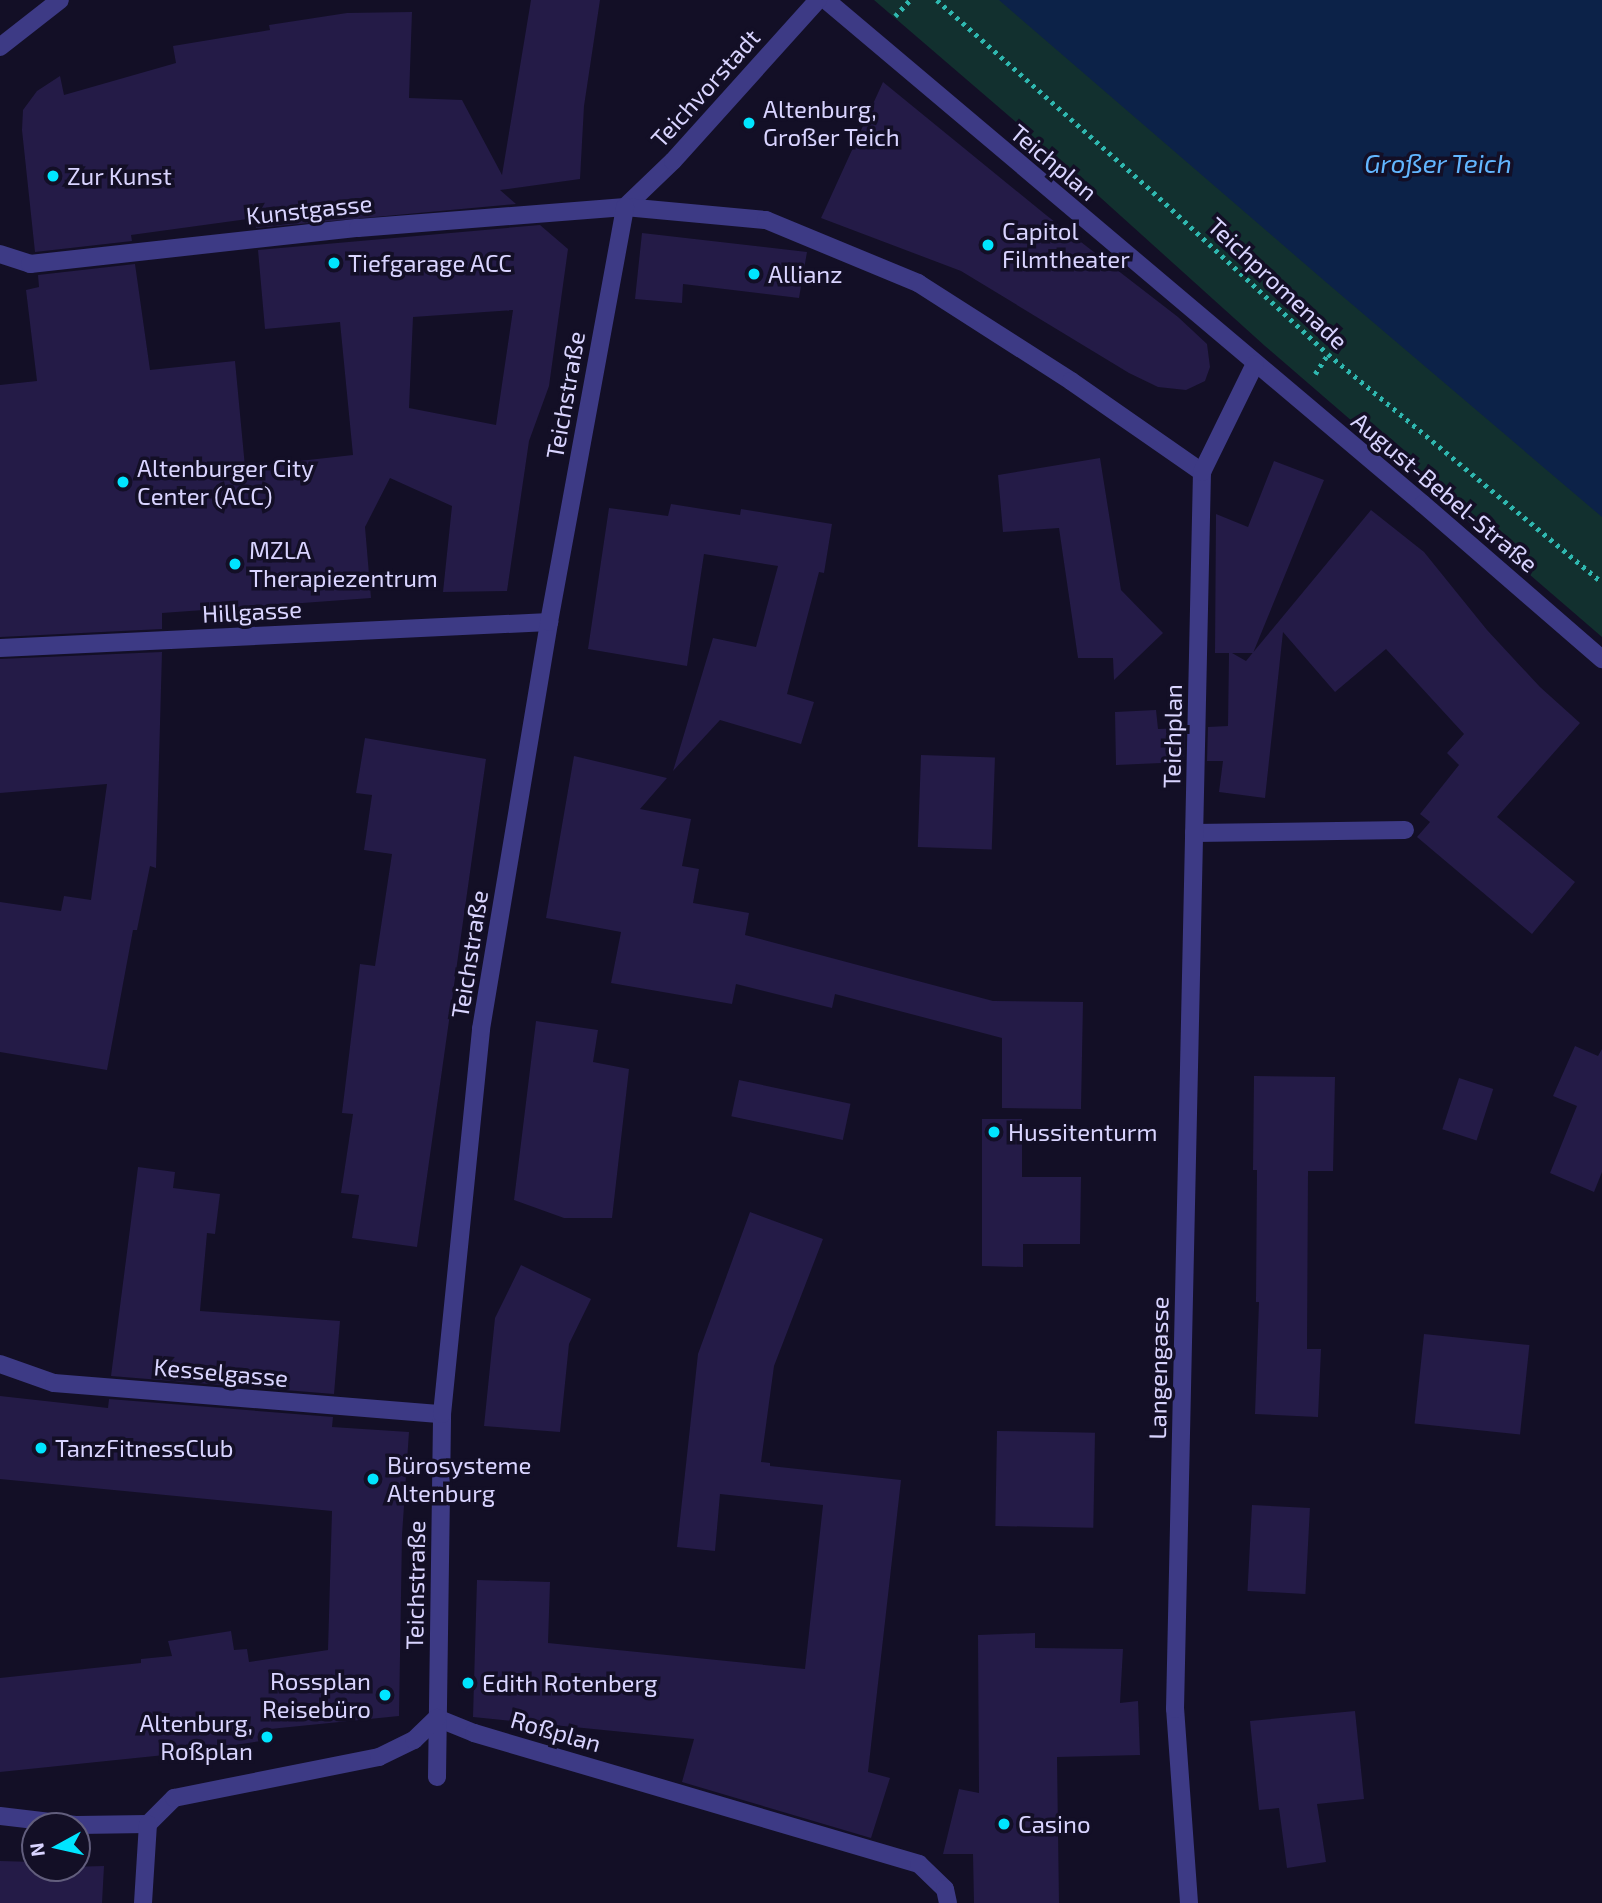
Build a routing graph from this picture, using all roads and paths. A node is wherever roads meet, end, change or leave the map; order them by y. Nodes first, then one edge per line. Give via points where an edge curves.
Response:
1 (60, 0) edge
2 (818, 0) edge
3 (827, 0) edge
4 (937, 0) edge
5 (0, 47) edge
6 (625, 207) junction
7 (0, 254) edge
8 (1255, 364) junction
9 (1202, 472) junction
10 (1602, 582) edge
11 (549, 622) junction
12 (0, 648) edge
13 (1602, 659) edge
14 (1405, 830) dead end
15 (1194, 833) junction
16 (0, 1364) edge
17 (442, 1414) junction
18 (437, 1718) junction
19 (437, 1777) dead end
20 (0, 1816) edge
21 (148, 1824) junction
22 (143, 1903) edge
23 (948, 1903) edge
24 (1189, 1903) edge

1 - 5 street
2 - 6 street, Teichvorstadt via 673,161
3 - 8 street, Teichplan
4 - 10 path, Teichpromenade via 1328,354
6 - 7 street, Kunstgasse via 358,228 30,264
6 - 9 street via 766,220 918,283
6 - 11 street, Teichstraße
8 - 9 street, Teichplan
8 - 13 street, August-Bebel-Straße
9 - 15 street, Teichplan
11 - 12 street, Hillgasse
11 - 17 street, Teichstraße via 481,1029
14 - 15 street
15 - 24 street, Langengasse via 1175,1709
16 - 17 street, Kesselgasse via 54,1383
17 - 18 street, Teichstraße
18 - 19 street, Teichstraße
18 - 21 street via 414,1740 379,1758 174,1798
18 - 23 street, Roßplan via 474,1733 919,1864 945,1889
20 - 21 street via 77,1825
21 - 22 street

